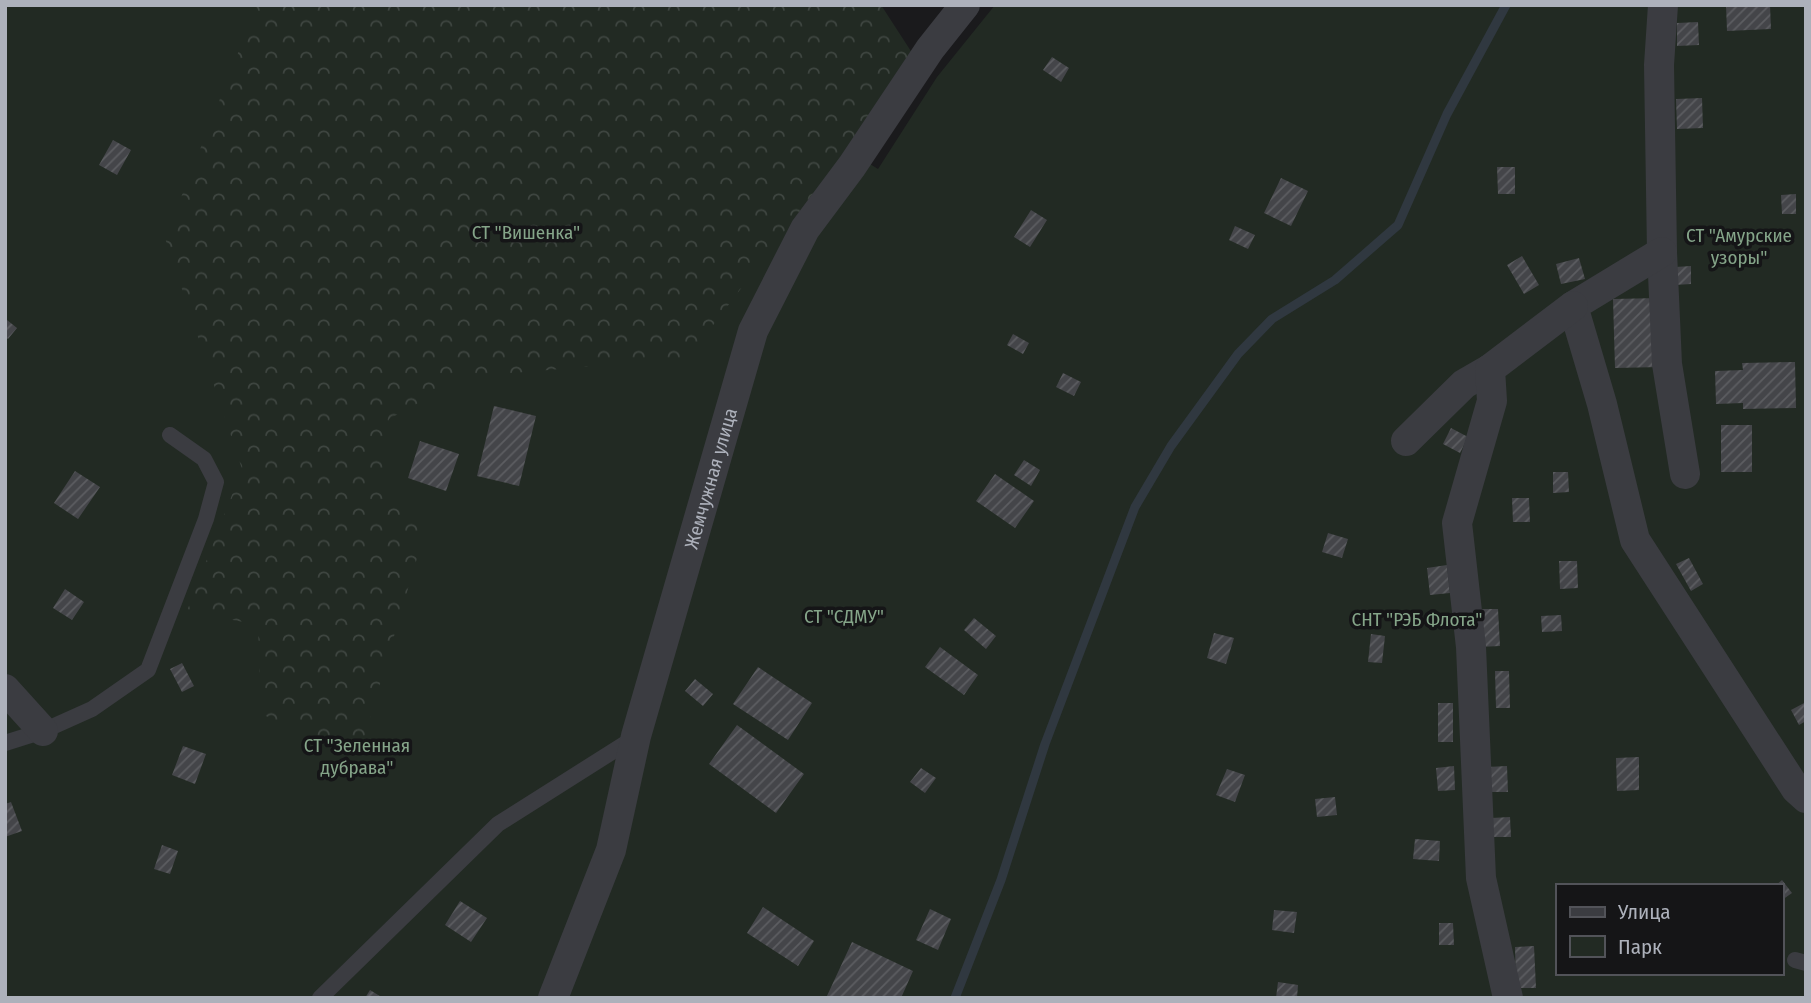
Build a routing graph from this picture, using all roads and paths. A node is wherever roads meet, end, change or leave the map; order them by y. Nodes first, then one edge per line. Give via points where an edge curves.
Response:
1 (965, 5) edge
2 (1663, 5) edge
3 (1662, 252) junction
4 (1573, 306) junction
5 (1490, 369) junction
6 (170, 435) dead end
7 (1406, 441) dead end
8 (1685, 474) dead end
9 (5, 689) edge
10 (43, 731) junction
11 (636, 736) junction
12 (5, 743) edge
13 (1806, 798) edge
14 (320, 998) edge
15 (553, 998) edge
16 (1508, 998) edge

1 - 11 street, Жемчужная улица via 805,229 753,331
2 - 3 street via 1659,65
3 - 4 street
3 - 8 street via 1667,364
4 - 5 street
4 - 13 street via 1635,540
5 - 7 street via 1464,384
5 - 16 street via 1492,401 1457,523 1471,647 1481,878
6 - 10 lane via 204,459 216,482 148,670 92,709
9 - 10 street
10 - 12 lane
11 - 14 lane via 498,824
11 - 15 street, Жемчужная улица via 611,850

